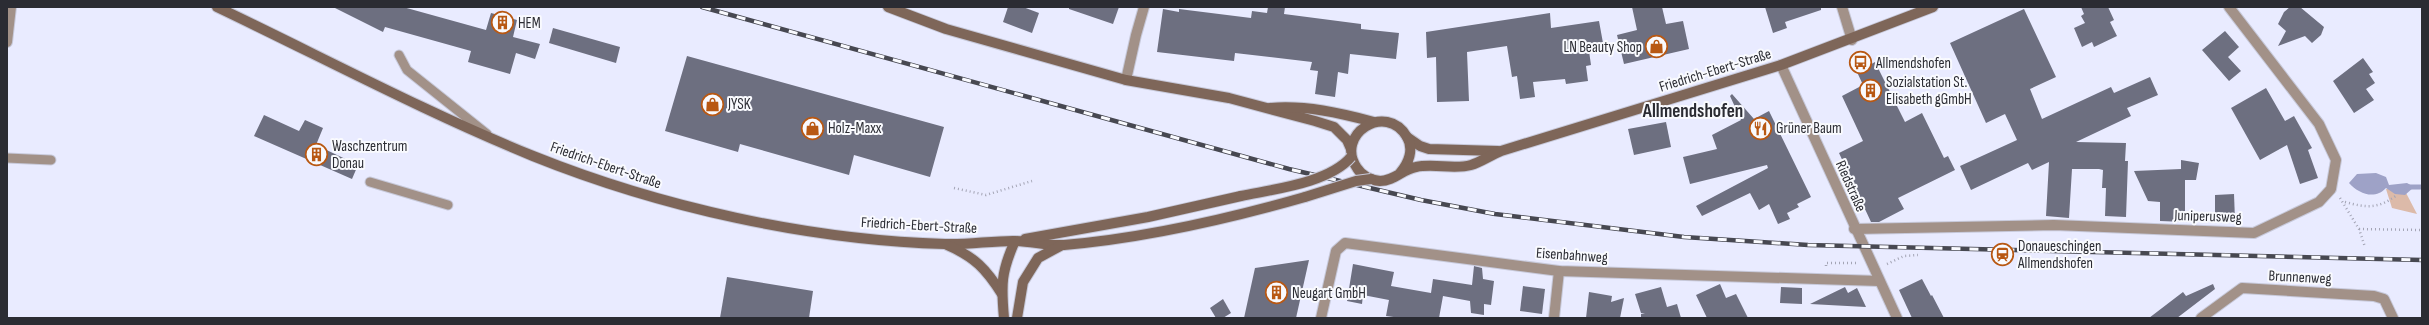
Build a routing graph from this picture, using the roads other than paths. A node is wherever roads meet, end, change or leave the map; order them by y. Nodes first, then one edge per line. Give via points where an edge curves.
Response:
1 (11, 7) edge
2 (217, 7) edge
3 (888, 7) edge
4 (1144, 7) edge
5 (1842, 7) edge
6 (1933, 7) edge
7 (2229, 7) edge
8 (1852, 40) junction
9 (7, 42) edge
10 (399, 55) dead end
11 (1781, 65) junction
12 (1126, 80) junction
13 (1262, 108) junction
14 (1374, 122) junction
15 (1407, 137) junction
16 (492, 138) junction
17 (1501, 151) junction
18 (1351, 153) junction
19 (7, 158) edge
20 (51, 160) dead end
21 (1403, 170) junction
22 (1371, 179) junction
23 (370, 182) dead end
24 (448, 205) dead end
25 (1854, 229) junction
26 (1015, 241) junction
27 (945, 244) junction
28 (1062, 245) junction
29 (1559, 271) junction
30 (1879, 281) junction
31 (1002, 294) junction
32 (1004, 318) edge
33 (1017, 318) edge
34 (1321, 318) edge
35 (1554, 318) edge
36 (1897, 318) edge
37 (2201, 318) edge
38 (2393, 318) edge

1 - 9 street
2 - 16 main road, Friedrich-Ebert-Straße
3 - 12 main road, Friedrich-Ebert-Straße via 946,29
4 - 12 street
5 - 8 street
6 - 8 main road, Friedrich-Ebert-Straße
7 - 25 street, Juniperusweg via 2319,124 2336,160 2331,189 2319,202 2254,233 2054,225
8 - 11 main road, Friedrich-Ebert-Straße
10 - 16 lane via 407,70
11 - 17 main road, Friedrich-Ebert-Straße
11 - 25 street, Riedstraße
12 - 13 main road, Friedrich-Ebert-Straße via 1229,98
13 - 14 main road, Friedrich-Ebert-Straße via 1290,106 1342,113
13 - 18 main road, Friedrich-Ebert-Straße via 1334,127 1347,140
14 - 15 main road, Friedrich-Ebert-Straße via 1389,122
14 - 18 main road via 1360,129 1355,135
15 - 17 main road, Friedrich-Ebert-Straße via 1429,149
15 - 21 main road via 1410,152
16 - 27 main road, Friedrich-Ebert-Straße via 646,196 704,211 830,235
17 - 21 main road, Friedrich-Ebert-Straße via 1470,165 1416,167
18 - 22 main road, Friedrich-Ebert-Straße via 1358,171
18 - 26 main road, bridge via 1345,165 1329,174 1241,196
19 - 20 lane
21 - 22 main road, Friedrich-Ebert-Straße via 1387,180
22 - 28 main road, bridge via 1176,228
23 - 24 lane
25 - 30 street, Riedstraße
26 - 27 main road, Friedrich-Ebert-Straße
26 - 28 main road
26 - 31 main road via 1004,265
27 - 31 main road via 979,263 990,274
28 - 33 main road via 1038,258 1023,282
29 - 30 street, Eisenbahnweg
29 - 34 street, Eisenbahnweg via 1345,243 1336,251
29 - 35 street
30 - 36 street, Riedstraße
31 - 32 main road
37 - 38 street, Brunnenweg via 2242,288 2374,296 2384,299

